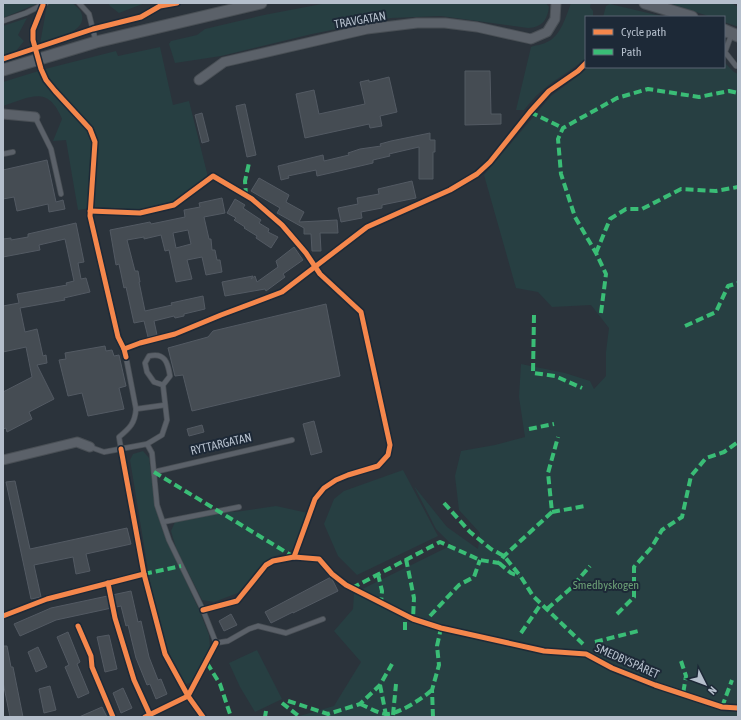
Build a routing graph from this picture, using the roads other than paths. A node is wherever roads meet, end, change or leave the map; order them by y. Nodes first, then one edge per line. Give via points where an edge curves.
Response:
1 (46, 3) edge
2 (79, 3) edge
3 (260, 3) edge
4 (556, 3) edge
5 (645, 3) edge
6 (689, 16) edge
7 (3, 21) edge
8 (731, 33) edge
9 (96, 42) junction
10 (738, 66) edge
11 (3, 70) edge
12 (199, 80) dead end
13 (3, 114) edge
14 (36, 117) joint
15 (13, 152) dead end
16 (3, 154) edge
17 (61, 194) dead end
18 (126, 357) dead end
19 (163, 385) junction
20 (165, 405) junction
21 (136, 408) junction
22 (292, 440) dead end
23 (147, 444) junction
24 (90, 447) joint
25 (121, 448) junction
26 (3, 460) edge
27 (154, 472) junction
28 (239, 507) dead end
29 (163, 522) junction
30 (323, 619) dead end

1 - 7 lane
2 - 9 lane via 89,14
3 - 9 street
4 - 12 street, TRAVGATAN via 555,19 547,32 531,39 445,23 367,29 224,62
5 - 6 street
8 - 10 lane via 725,52
9 - 11 street
13 - 14 street
14 - 17 lane via 51,149
15 - 16 lane
18 - 21 lane
19 - 19 lane via 170,376 168,365 163,357 149,356 145,363 147,372 154,382
19 - 20 lane
20 - 21 lane
20 - 23 lane via 167,420 162,435
21 - 25 lane via 130,428 119,437
22 - 27 lane, RYTTARGATAN
23 - 25 lane
23 - 27 lane via 152,453
24 - 25 lane via 104,452
24 - 26 street via 77,442
27 - 29 lane via 157,505
28 - 29 lane
29 - 30 lane via 168,540 203,610 216,643 258,626 286,633

